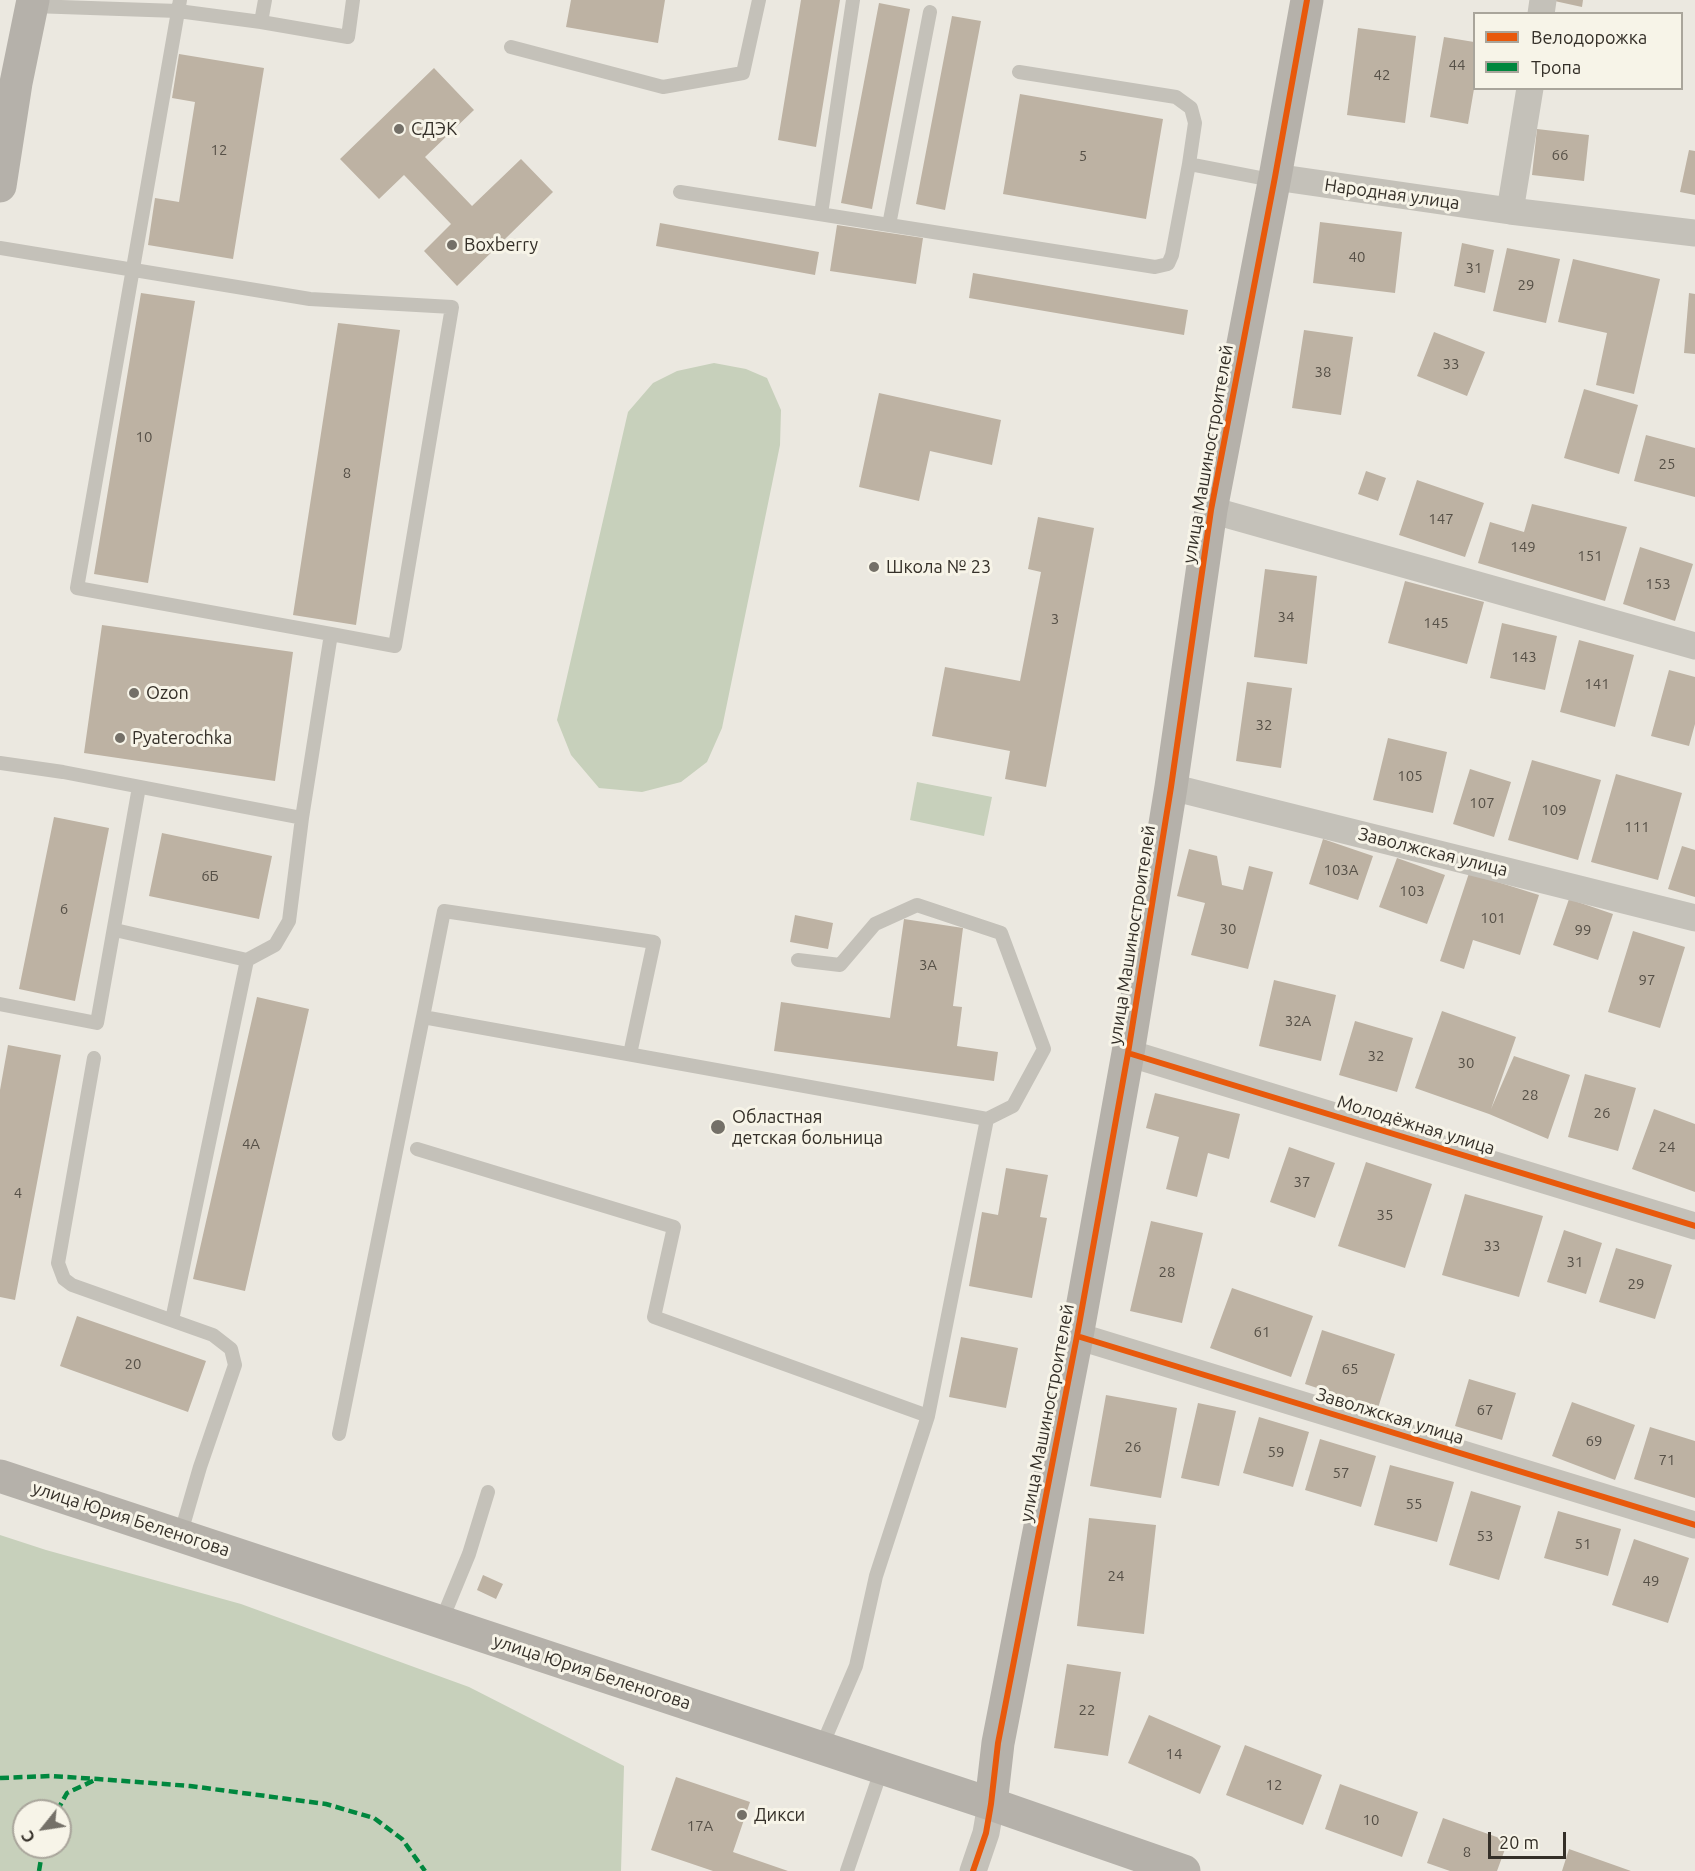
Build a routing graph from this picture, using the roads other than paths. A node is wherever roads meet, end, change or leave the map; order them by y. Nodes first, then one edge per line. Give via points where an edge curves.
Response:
1 (265, 0) edge
2 (354, 0) edge
3 (759, 0) edge
4 (854, 0) edge
5 (1307, 0) edge
6 (33, 3) edge
7 (179, 6) edge
8 (930, 12) dead end
9 (261, 22) junction
10 (511, 47) dead end
11 (1019, 72) dead end
12 (1530, 90) edge
13 (5, 118) edge
14 (1188, 164) junction
15 (1275, 177) junction
16 (0, 186) edge
17 (680, 192) dead end
18 (1510, 211) junction
19 (821, 214) junction
20 (890, 225) junction
21 (1695, 233) edge
22 (0, 248) edge
23 (132, 270) junction
24 (1211, 510) junction
25 (331, 634) junction
26 (1695, 646) edge
27 (0, 763) edge
28 (139, 787) junction
29 (1171, 787) junction
30 (302, 818) junction
31 (1695, 918) edge
32 (115, 930) junction
33 (247, 960) junction
34 (798, 960) dead end
35 (0, 1004) edge
36 (423, 1017) junction
37 (1128, 1053) junction
38 (630, 1054) junction
39 (94, 1058) dead end
40 (987, 1119) junction
41 (417, 1149) dead end
42 (1695, 1226) edge
43 (172, 1320) junction
44 (1077, 1336) junction
45 (928, 1416) junction
46 (339, 1434) dead end
47 (0, 1476) edge
48 (488, 1492) dead end
49 (1695, 1525) edge
50 (180, 1536) junction
51 (441, 1622) junction
52 (821, 1748) junction
53 (882, 1768) junction
54 (991, 1804) junction
55 (847, 1871) edge
56 (973, 1871) edge
57 (1184, 1871) edge

1 - 9 lane
2 - 9 lane via 348,37
3 - 10 lane via 743,73 663,87
4 - 19 lane
5 - 15 street, улица Машиностроителей
6 - 7 lane
6 - 13 street
7 - 9 lane
7 - 23 lane
8 - 20 lane
11 - 14 lane via 1176,97 1191,108 1196,123
12 - 18 street
13 - 16 street
14 - 15 lane via 1261,178
14 - 20 lane via 1172,255 1168,264 1155,267
15 - 18 street, Народная улица
15 - 24 street, улица Машиностроителей
17 - 19 lane
18 - 21 street, Народная улица
19 - 20 lane
22 - 23 lane
23 - 25 lane via 77,588
23 - 25 lane via 310,299 452,307 395,646
24 - 26 street
24 - 29 street, улица Машиностроителей
25 - 30 lane
27 - 28 lane
28 - 30 lane
28 - 32 lane
29 - 31 street, Заволжская улица
29 - 37 street, улица Машиностроителей
30 - 33 lane via 289,921 275,945
32 - 33 lane
32 - 35 lane via 97,1023
33 - 43 lane
34 - 40 lane via 840,965 875,924 917,905 1001,933 1044,1049 1013,1106
36 - 38 lane
36 - 38 lane via 444,911 654,942
36 - 46 lane
37 - 42 street, Молодёжная улица
37 - 44 street, улица Машиностроителей
38 - 40 lane
39 - 43 lane via 58,1263 64,1279 72,1285
40 - 45 lane
41 - 45 lane via 674,1227 654,1317
43 - 50 lane via 213,1335 231,1349 235,1365
44 - 49 street, Заволжская улица
44 - 54 street, улица Машиностроителей via 998,1743
45 - 52 lane via 876,1576 856,1666
47 - 50 street, улица Юрия Беленогова
48 - 51 lane via 469,1554
50 - 51 street, улица Юрия Беленогова
51 - 52 street, улица Юрия Беленогова
52 - 53 street, улица Юрия Беленогова
53 - 54 street, улица Юрия Беленогова
53 - 55 lane
54 - 56 street, улица Машиностроителей
54 - 57 street, улица Юрия Беленогова

